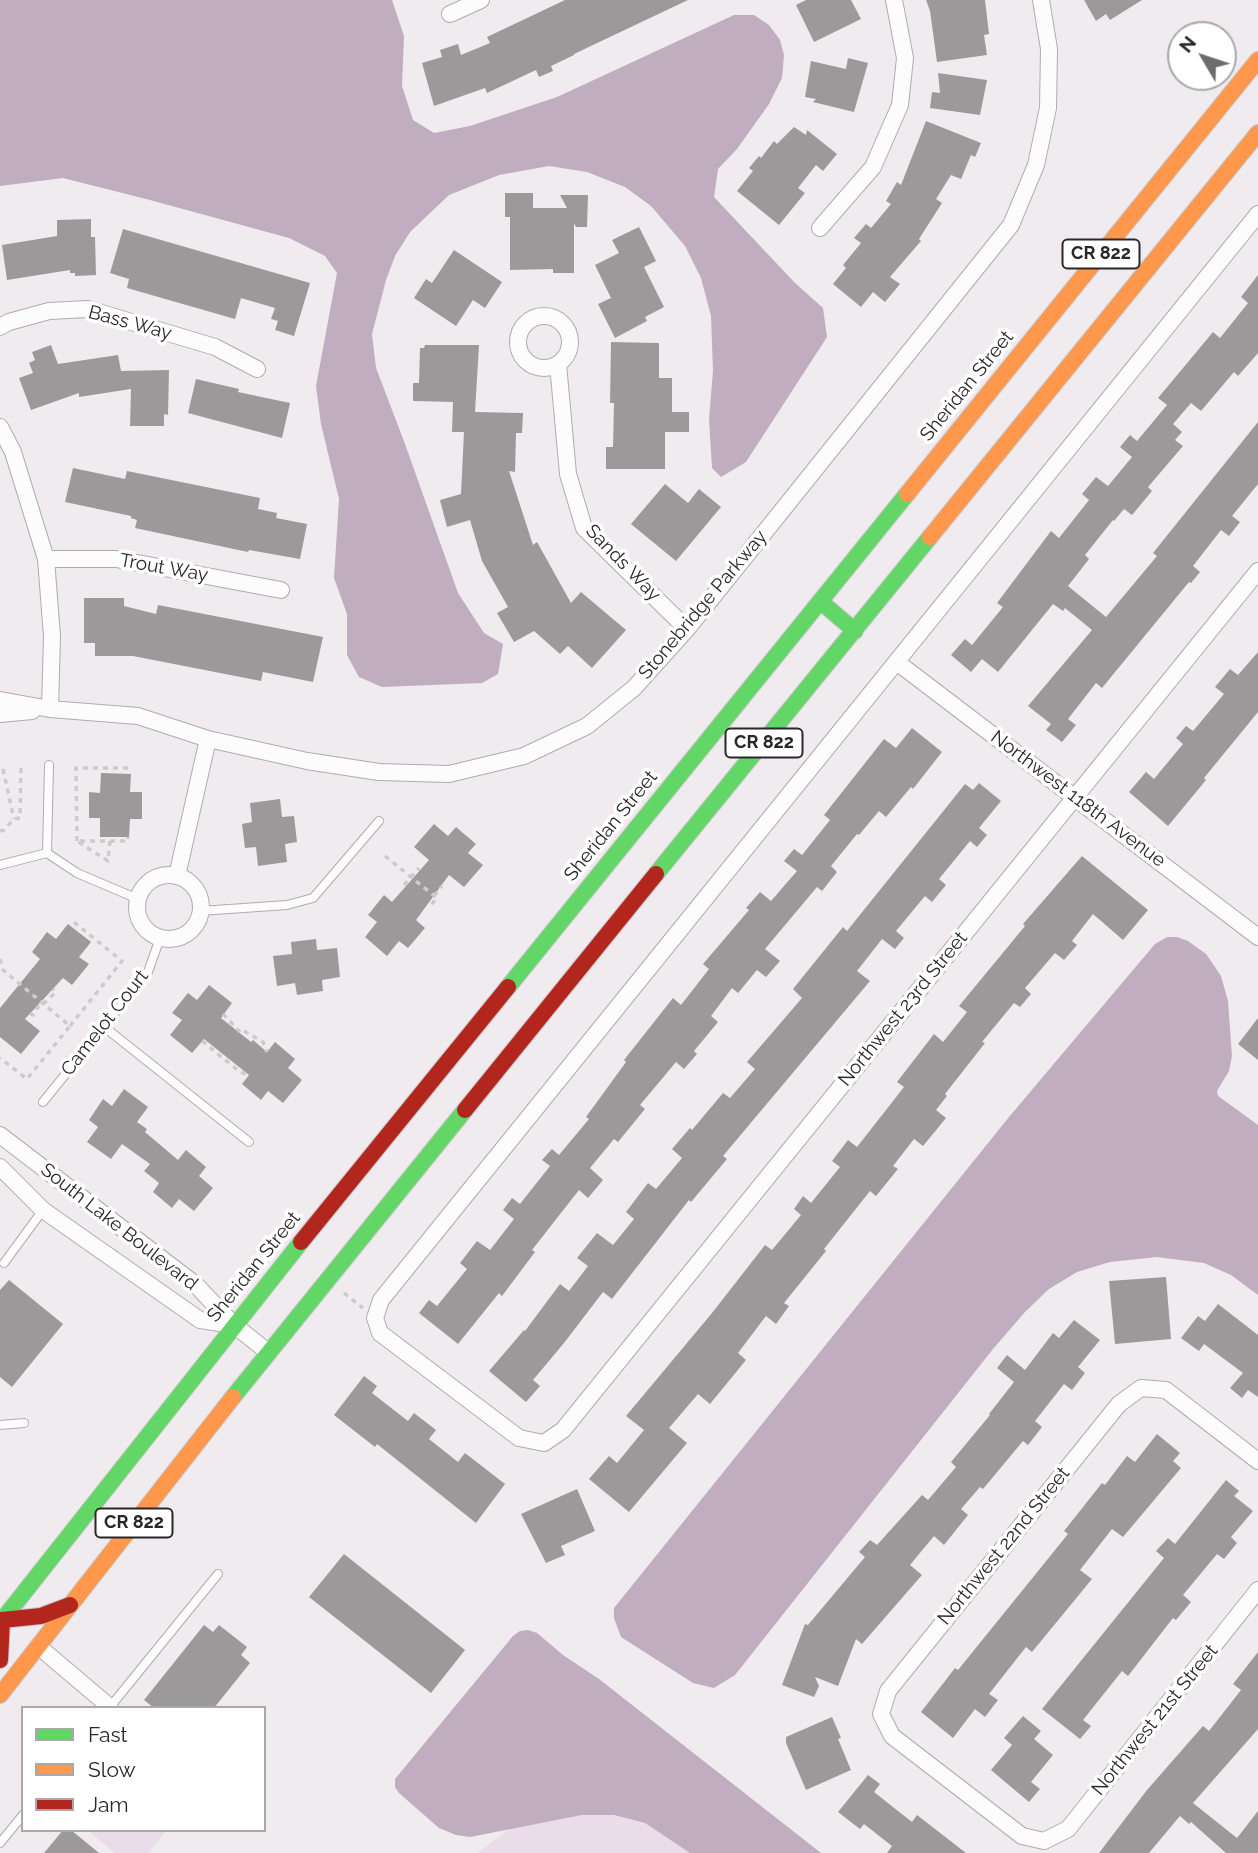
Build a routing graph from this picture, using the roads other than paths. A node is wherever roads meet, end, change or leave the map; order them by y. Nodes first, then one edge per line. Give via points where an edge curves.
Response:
1 (481, 0) edge
2 (894, 0) edge
3 (1041, 0) edge
4 (450, 13) dead end
5 (1258, 60) edge
6 (1258, 133) edge
7 (1258, 214) edge
8 (820, 228) dead end
9 (0, 327) edge
10 (558, 364) dead end
11 (257, 369) dead end
12 (0, 427) edge
13 (7, 455) edge
14 (46, 559) junction
15 (1258, 571) edge
16 (281, 590) dead end
17 (820, 601) junction
18 (687, 629) junction
19 (855, 631) junction
20 (898, 663) junction
21 (0, 700) edge
22 (50, 709) junction
23 (0, 714) edge
24 (208, 739) junction
25 (49, 765) dead end
26 (1075, 796) junction
27 (379, 821) dead end
28 (47, 853) junction
29 (0, 865) edge
30 (177, 876) junction
31 (138, 899) junction
32 (200, 911) junction
33 (1258, 937) edge
34 (160, 939) junction
35 (103, 1026) junction
36 (43, 1102) dead end
37 (0, 1135) edge
38 (249, 1142) dead end
39 (0, 1167) edge
40 (43, 1210) junction
41 (4, 1263) dead end
42 (234, 1325) junction
43 (268, 1352) junction
44 (24, 1423) dead end
45 (0, 1425) edge
46 (1258, 1461) edge
47 (218, 1574) dead end
48 (1258, 1590) edge
49 (70, 1605) junction
50 (1, 1619) edge
51 (38, 1646) junction
52 (0, 1660) edge
53 (0, 1695) edge
54 (108, 1706) edge
55 (112, 1706) edge
56 (21, 1817) edge
57 (1045, 1841) joint
58 (0, 1843) edge

1 - 4 street
2 - 8 street via 905,58 900,104 873,167
3 - 18 street, Stonebridge Parkway via 1049,49 1048,108 1036,165 1011,225
5 - 17 main road, Sheridan Street / CR 822
6 - 19 main road, CR 822
7 - 20 street
9 - 11 street, Bass Way via 49,311 88,309 215,347
10 - 18 street, Sands Way via 568,474 584,528
12 - 13 street
13 - 14 street
14 - 16 street, Trout Way via 116,559
14 - 22 street via 52,636
15 - 26 street, Northwest 23rd Street
17 - 19 main road
17 - 42 main road, Sheridan Street / CR 822
18 - 24 street, Stonebridge Parkway via 634,688 587,726 524,756 449,774 379,772
19 - 43 main road, CR 822
20 - 26 street, Northwest 118th Avenue
20 - 26 street, Northwest 23rd Street via 381,1300 375,1318 380,1333 519,1438 544,1443 563,1430
21 - 22 street
22 - 23 street
22 - 24 street, Stonebridge Parkway via 138,716
24 - 30 street
25 - 28 lane
26 - 33 street, Northwest 118th Avenue
27 - 32 lane via 313,898 287,905
28 - 29 lane
28 - 31 lane via 76,873
30 - 31 street via 153,879
30 - 32 street via 197,891
31 - 34 street via 136,912 141,924
32 - 34 street via 185,935
34 - 35 lane, Camelot Court via 148,972
35 - 36 lane, Camelot Court
35 - 38 lane
37 - 42 street, South Lake Boulevard via 196,1285
39 - 40 street, South Lake Boulevard
40 - 41 lane
40 - 42 street, South Lake Boulevard via 200,1320
42 - 43 street, South Lake Boulevard
42 - 50 main road, Sheridan Street / CR 822
43 - 49 main road, CR 822
44 - 45 lane
46 - 57 street, Northwest 22nd Street via 1166,1390 1141,1388 1119,1404 888,1691 881,1714 892,1736 1022,1836
47 - 55 lane
48 - 57 street, Northwest 21st Street via 1068,1829
49 - 50 main road via 41,1616
49 - 51 main road, CR 822
50 - 52 main road
51 - 53 main road, CR 822
51 - 54 street
56 - 58 lane

